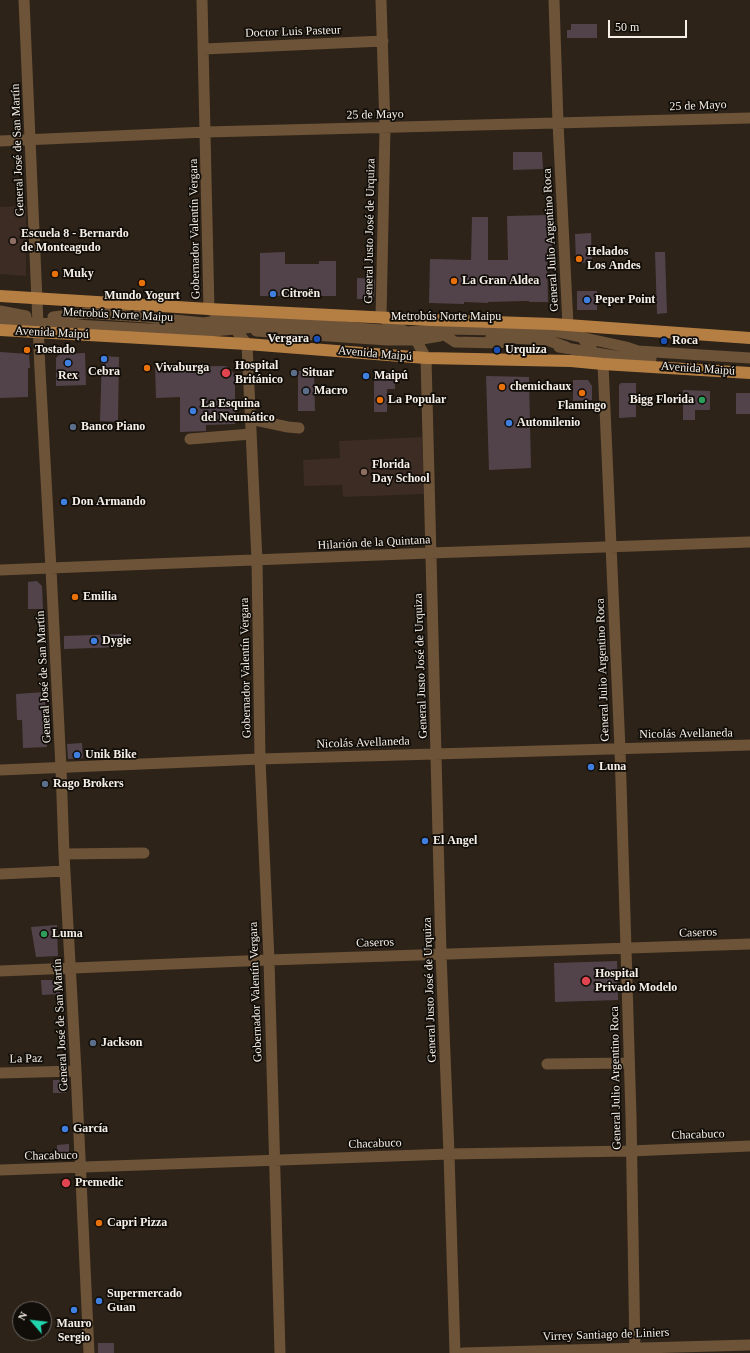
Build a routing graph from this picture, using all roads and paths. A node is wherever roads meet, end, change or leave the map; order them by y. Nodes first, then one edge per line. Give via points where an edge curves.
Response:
1 (24, 0) edge
2 (202, 0) edge
3 (381, 0) edge
4 (554, 0) edge
5 (382, 41) junction
6 (204, 49) junction
7 (750, 118) edge
8 (558, 123) junction
9 (385, 128) junction
10 (206, 132) junction
11 (30, 140) junction
12 (0, 141) edge
13 (0, 296) edge
14 (38, 298) junction
15 (210, 309) junction
16 (0, 311) edge
17 (0, 315) edge
18 (26, 316) junction
19 (381, 317) junction
20 (227, 319) junction
21 (0, 321) edge
22 (38, 323) junction
23 (568, 325) junction
24 (0, 330) edge
25 (235, 330) junction
26 (406, 332) junction
27 (581, 336) junction
28 (750, 338) edge
29 (416, 340) junction
30 (247, 344) junction
31 (638, 351) junction
32 (750, 352) edge
33 (595, 353) junction
34 (714, 353) junction
35 (426, 358) junction
36 (750, 358) edge
37 (606, 360) junction
38 (750, 365) edge
39 (750, 373) edge
40 (250, 419) junction
41 (299, 428) dead end
42 (251, 434) junction
43 (190, 439) dead end
44 (750, 542) edge
45 (611, 548) junction
46 (430, 553) junction
47 (257, 561) junction
48 (52, 569) junction
49 (0, 570) edge
50 (750, 746) edge
51 (620, 749) junction
52 (436, 754) junction
53 (260, 759) junction
54 (61, 768) junction
55 (0, 770) edge
56 (144, 853) dead end
57 (64, 854) junction
58 (65, 871) junction
59 (0, 874) edge
60 (750, 944) edge
61 (626, 948) junction
62 (441, 954) junction
63 (269, 960) junction
64 (71, 968) junction
65 (0, 971) edge
66 (629, 1063) junction
67 (547, 1064) dead end
68 (76, 1071) junction
69 (0, 1073) edge
70 (750, 1146) edge
71 (630, 1151) junction
72 (449, 1154) junction
73 (275, 1160) junction
74 (81, 1168) junction
75 (0, 1170) edge
76 (750, 1345) edge
77 (635, 1350) edge
78 (89, 1353) edge
79 (280, 1353) edge
80 (455, 1353) edge
81 (463, 1353) edge

1 - 11 street, General José de San Martín
2 - 6 street, Gobernador Valentín Vergara
3 - 5 street, General Justo José de Urquiza
4 - 8 street, General Julio Argentino Roca
5 - 6 street, Doctor Luis Pasteur
5 - 9 street, General Justo José de Urquiza
6 - 10 street, Gobernador Valentín Vergara
7 - 8 street, 25 de Mayo
8 - 9 street, 25 de Mayo
8 - 23 street, General Julio Argentino Roca
9 - 10 street, 25 de Mayo
9 - 19 street, General Justo José de Urquiza
10 - 11 street, 25 de Mayo
10 - 15 street, Gobernador Valentín Vergara
11 - 12 street, 25 de Mayo
11 - 14 street, General José de San Martín
13 - 14 main road
14 - 15 main road
14 - 22 street, General José de San Martín
15 - 19 main road
15 - 20 street, Gobernador Valentín Vergara
16 - 18 street, Metrobús Norte Maipu
17 - 18 street, Metrobús Norte Maipu
18 - 22 street, Metrobús Norte Maipu
19 - 23 main road
19 - 26 street, General Justo José de Urquiza
20 - 22 street, Metrobús Norte Maipu via 204,323 53,317
20 - 25 street, Gobernador Valentín Vergara
20 - 26 street, Metrobús Norte Maipu
21 - 22 street, Metrobús Norte Maipu
22 - 24 main road, Avenida Maipú
22 - 25 street, Metrobús Norte Maipu via 204,332
22 - 30 main road, Avenida Maipú
22 - 48 street, General José de San Martín
23 - 27 street, General Julio Argentino Roca
23 - 28 main road
25 - 29 street, Metrobús Norte Maipu
25 - 30 street, Gobernador Valentín Vergara
26 - 27 street, Metrobús Norte Maipu via 553,331
26 - 29 street, General Justo José de Urquiza
27 - 31 street, Metrobús Norte Maipu
27 - 33 street, General Julio Argentino Roca
29 - 33 street, Metrobús Norte Maipu via 446,336 455,342 547,340
29 - 35 street, General Justo José de Urquiza
30 - 35 main road, Avenida Maipú
30 - 40 street, Gobernador Valentín Vergara
31 - 34 street, Metrobús Norte Maipu via 663,347
31 - 37 street via 619,351
32 - 34 street, Metrobús Norte Maipu
33 - 37 street, General Julio Argentino Roca
34 - 36 street, Metrobús Norte Maipu
35 - 37 main road, Avenida Maipú
35 - 46 street, General Justo José de Urquiza
37 - 38 street via 626,358
37 - 39 main road, Avenida Maipú
37 - 45 street, General Julio Argentino Roca
40 - 41 street
40 - 42 street, Gobernador Valentín Vergara
42 - 43 street
42 - 47 street, Gobernador Valentín Vergara
44 - 45 street, Hilarión de la Quintana
45 - 46 street, Hilarión de la Quintana
45 - 51 street, General Julio Argentino Roca
46 - 47 street, Hilarión de la Quintana
46 - 52 street, General Justo José de Urquiza
47 - 48 street, Hilarión de la Quintana
47 - 53 street, Gobernador Valentín Vergara
48 - 49 street, Hilarión de la Quintana
48 - 54 street, General José de San Martín
50 - 51 street, Nicolás Avellaneda
51 - 52 street, Nicolás Avellaneda
51 - 61 street, General Julio Argentino Roca
52 - 53 street, Nicolás Avellaneda
52 - 62 street, General Justo José de Urquiza
53 - 54 street, Nicolás Avellaneda
53 - 63 street, Gobernador Valentín Vergara
54 - 55 street, Nicolás Avellaneda
54 - 57 street, General José de San Martín
56 - 57 street
57 - 58 street, General José de San Martín
58 - 59 street
58 - 64 street, General José de San Martín
60 - 61 street, Caseros
61 - 62 street, Caseros
61 - 66 street, General Julio Argentino Roca
62 - 63 street, Caseros
62 - 72 street, General Justo José de Urquiza
63 - 64 street, Caseros
63 - 73 street, Gobernador Valentín Vergara
64 - 65 street, Caseros
64 - 68 street, General José de San Martín
66 - 67 street
66 - 71 street, General Julio Argentino Roca
68 - 69 street, La Paz
68 - 74 street, General José de San Martín
70 - 71 street, Chacabuco
71 - 72 street, Chacabuco
71 - 77 street, General Julio Argentino Roca
72 - 73 street, Chacabuco
72 - 80 street, General Justo José de Urquiza
73 - 74 street, Chacabuco
73 - 79 street, Gobernador Valentín Vergara
74 - 75 street, Chacabuco
74 - 78 street, General José de San Martín
76 - 77 street, Virrey Santiago de Liniers
77 - 81 street, Virrey Santiago de Liniers

